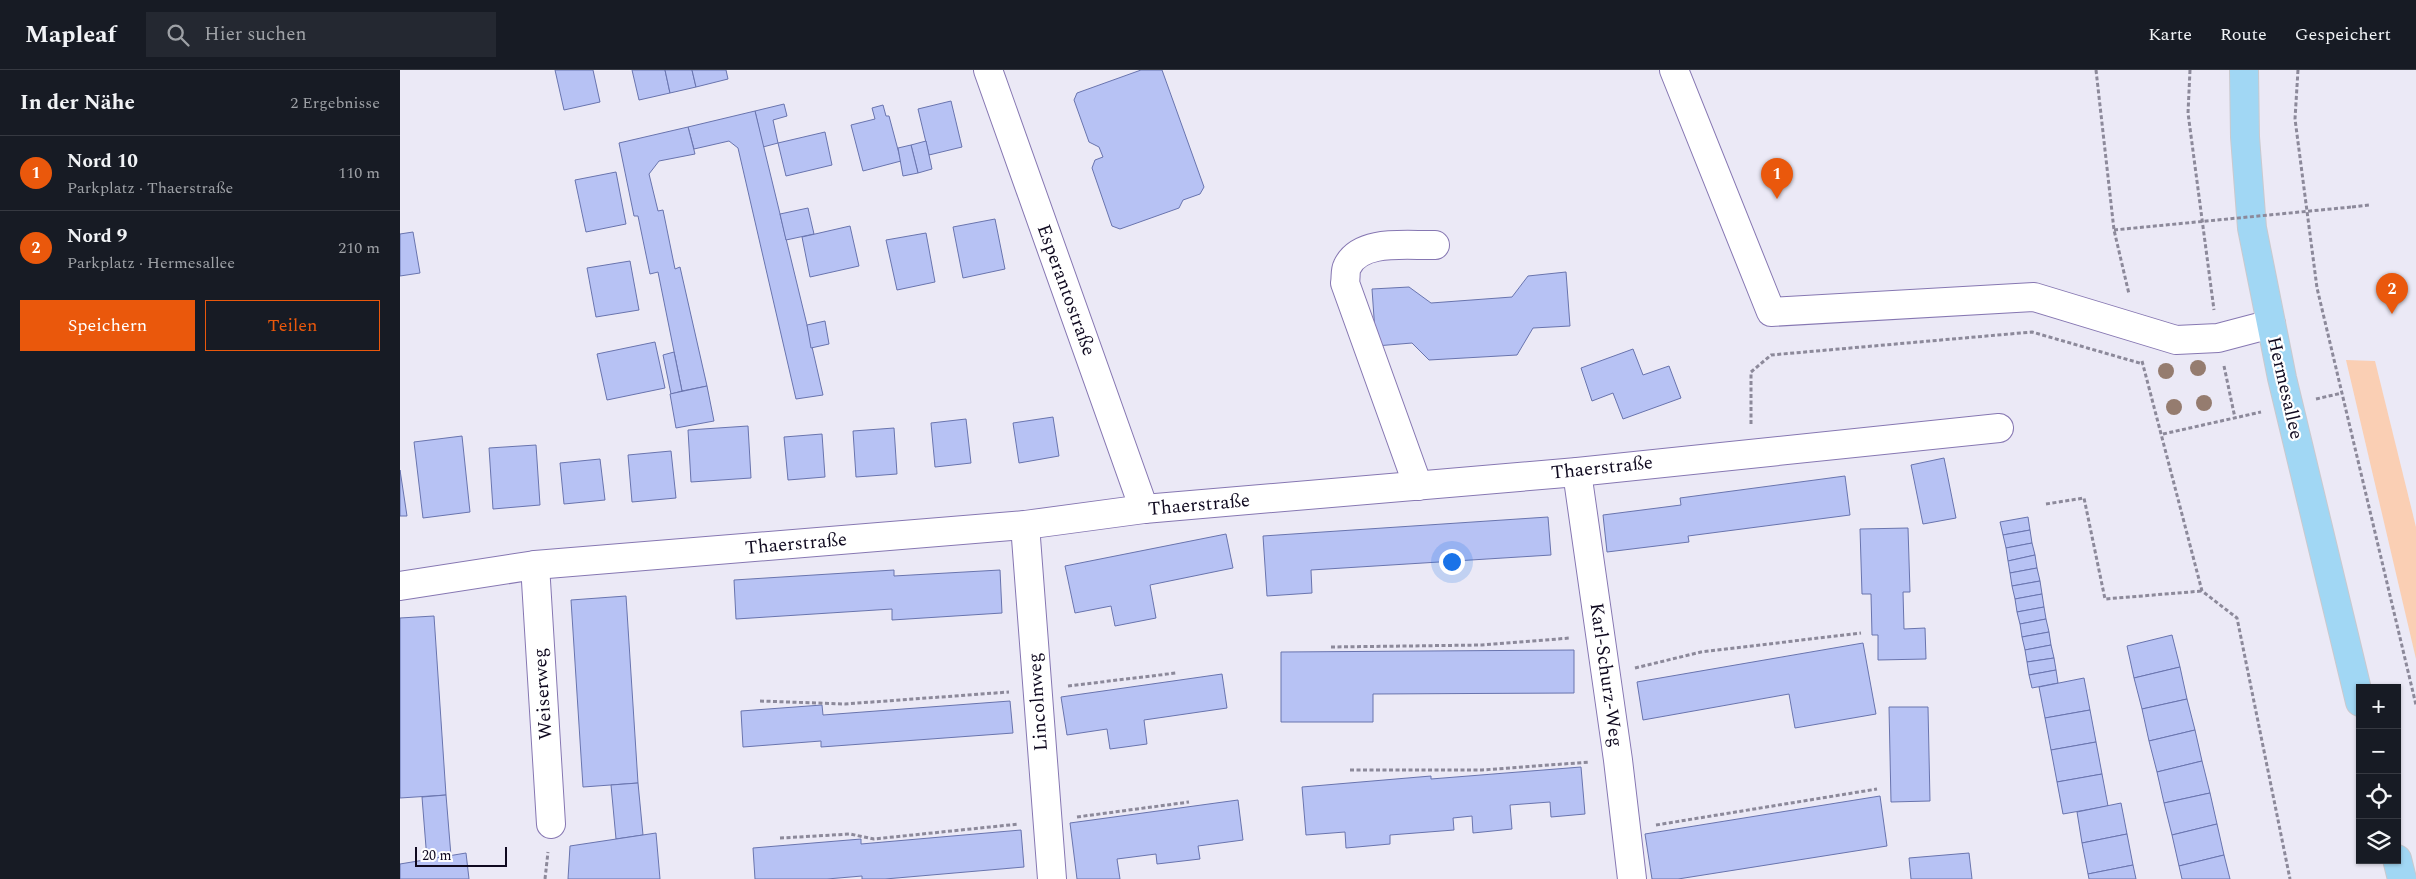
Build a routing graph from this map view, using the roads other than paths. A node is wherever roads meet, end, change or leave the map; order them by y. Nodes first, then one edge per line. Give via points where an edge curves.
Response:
1 (988, 70) edge
2 (1674, 70) edge
3 (2244, 70) edge
4 (1435, 245) dead end
5 (2271, 324) junction
6 (1999, 428) dead end
7 (1577, 472) junction
8 (1418, 486) junction
9 (1144, 510) junction
10 (1025, 525) junction
11 (534, 565) junction
12 (400, 586) edge
13 (2356, 685) edge
14 (551, 824) dead end
15 (2398, 864) edge
16 (1052, 879) edge
17 (1632, 879) edge
18 (2402, 879) edge

1 - 9 street, Esperantostraße
2 - 5 street via 1771,312 2034,297 2176,340 2218,338
3 - 5 main road, Hermesallee via 2252,228
4 - 8 street via 1361,251 1346,267 1345,283
5 - 13 main road, Hermesallee
6 - 7 street, Thaerstraße
7 - 8 street, Thaerstraße
7 - 17 street, Karl-Schurz-Weg
8 - 9 street, Thaerstraße
9 - 10 street, Thaerstraße
10 - 11 street, Thaerstraße
10 - 16 street, Lincolnweg
11 - 12 street, Thaerstraße
11 - 14 street, Weiserweg
15 - 18 main road

